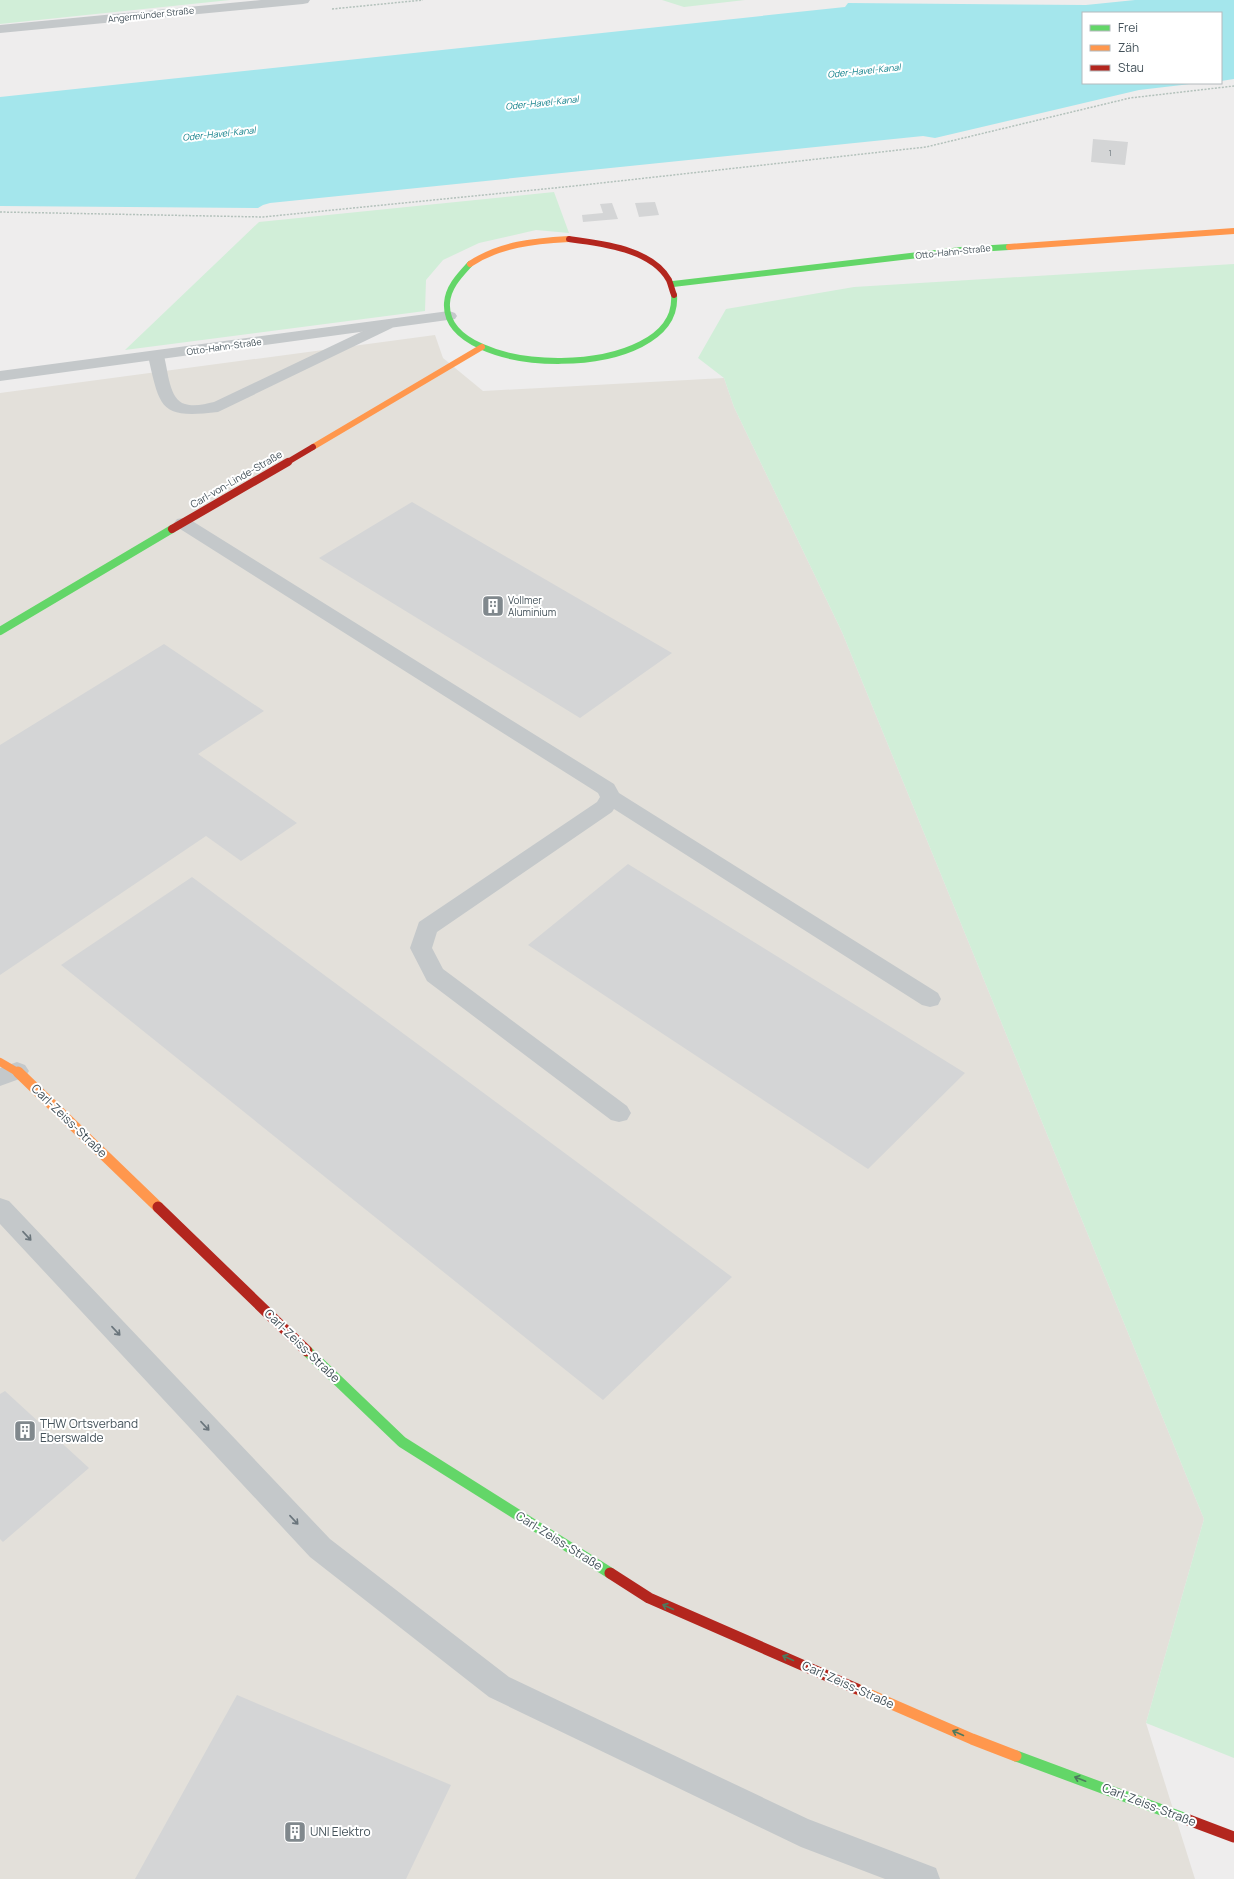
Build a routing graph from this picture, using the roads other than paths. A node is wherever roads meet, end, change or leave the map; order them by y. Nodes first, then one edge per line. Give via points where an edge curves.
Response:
1 (302, 0) edge
2 (0, 29) edge
3 (1234, 231) edge
4 (673, 284) junction
5 (448, 316) junction
6 (386, 325) junction
7 (482, 347) junction
8 (156, 356) junction
9 (0, 376) edge
10 (183, 523) junction
11 (0, 631) edge
12 (610, 797) junction
13 (930, 999) dead end
14 (6, 1070) edge
15 (619, 1113) dead end
16 (0, 1208) edge
17 (1234, 1837) edge
18 (925, 1879) edge

1 - 2 street, Angermünder Straße
3 - 4 street, Otto-Hahn-Straße via 961,250
4 - 5 street via 658,266 634,252 604,243 569,239 534,241 500,248 473,261 454,278 446,297
4 - 7 street via 676,303 668,322 650,339 622,352 587,360 550,362 514,357
5 - 6 street, Otto-Hahn-Straße
5 - 7 street via 461,333
6 - 8 street, Otto-Hahn-Straße
6 - 8 street via 218,407 192,410 177,407 165,393
7 - 10 street, Carl-von-Linde-Straße
8 - 9 street, Otto-Hahn-Straße
10 - 11 street, Carl-von-Linde-Straße
10 - 12 street via 607,789
12 - 13 street
12 - 15 street via 605,807 427,928 421,948 435,975
17 -> 14 street, Carl-Zeiss-Straße via 972,1739 649,1598 402,1442
16 -> 18 street via 320,1548 499,1687 801,1832

